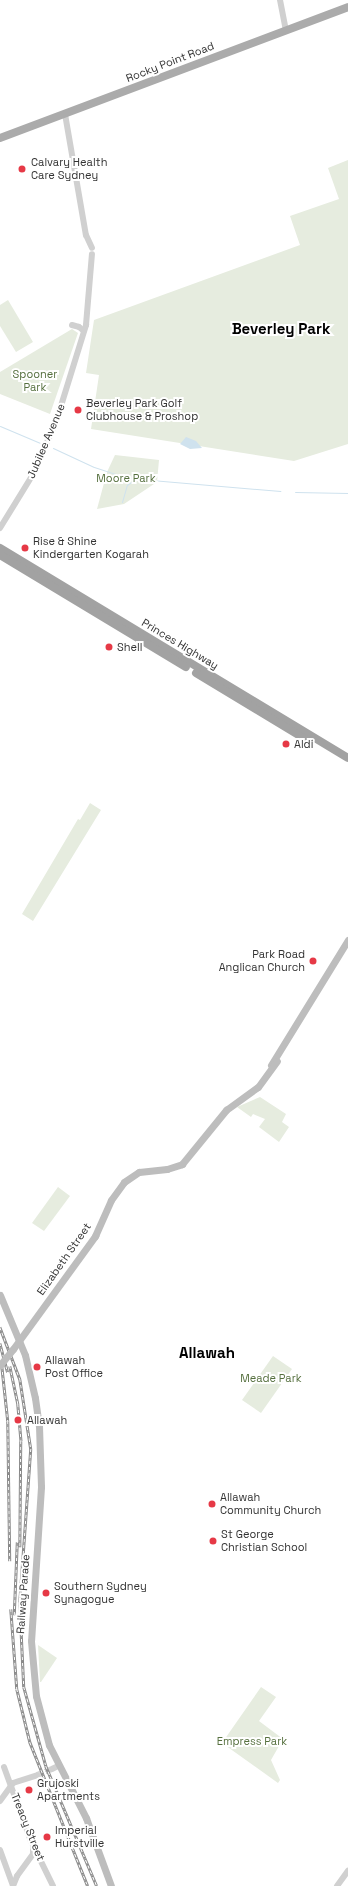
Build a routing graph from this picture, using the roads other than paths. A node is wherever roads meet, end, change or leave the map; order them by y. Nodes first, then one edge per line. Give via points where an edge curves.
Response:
1 (280, 0) edge
2 (348, 7) edge
3 (286, 30) junction
4 (65, 114) junction
5 (0, 138) edge
6 (72, 325) dead end
7 (84, 331) junction
8 (0, 528) edge
9 (0, 548) edge
10 (0, 555) edge
11 (348, 758) edge
12 (348, 765) edge
13 (348, 940) edge
14 (0, 1295) edge
15 (20, 1341) junction
16 (0, 1365) edge
17 (2, 1766) edge
18 (37, 1775) tunnel mouth
19 (23, 1780) junction
20 (11, 1786) junction
21 (2, 1799) edge
22 (17, 1802) junction
23 (31, 1841) junction
24 (0, 1850) edge
25 (348, 1871) edge
26 (13, 1886) edge
27 (53, 1886) edge
28 (112, 1886) edge
29 (337, 1886) edge

1 - 3 street
2 - 3 main road, Rocky Point Road
3 - 4 main road, Rocky Point Road
4 - 5 main road, Rocky Point Road
4 - 7 street, Jubilee Avenue via 86,238 92,251
6 - 7 street
7 - 8 street, Jubilee Avenue via 56,422 32,476
9 - 11 highway, Princes Highway
10 - 12 highway, Princes Highway
13 - 15 main road, Elizabeth Street via 258,1087 226,1110 182,1164 167,1169 139,1172 124,1182 111,1200 95,1236
14 - 15 main road, Railway Parade
15 - 16 main road, Elizabeth Street, bridge
15 - 28 main road, Railway Parade via 35,1398 41,1449 40,1507 32,1620 33,1674 41,1719 55,1767 86,1818
17 - 19 street via 13,1779
17 - 20 street, Treacy Street
18 - 19 street
19 - 20 street
19 - 22 street via 16,1788
20 - 21 street
20 - 22 street, Treacy Street
21 - 22 street via 12,1796
22 - 23 street, Treacy Street
23 - 26 street via 33,1854 16,1877
23 - 27 street, Treacy Street
24 - 26 street
25 - 29 street

